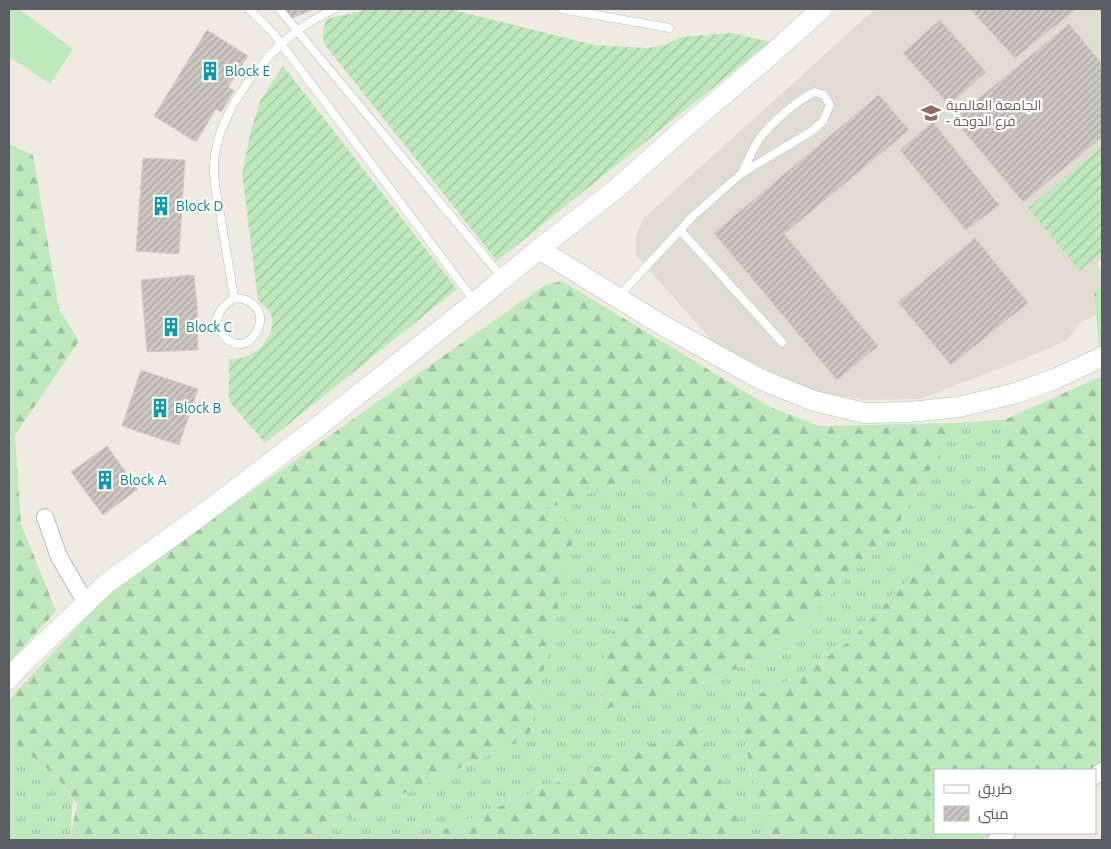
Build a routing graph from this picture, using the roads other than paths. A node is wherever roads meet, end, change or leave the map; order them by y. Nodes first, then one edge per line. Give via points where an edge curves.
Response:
1 (249, 9) edge
2 (278, 9) edge
3 (334, 9) edge
4 (562, 9) edge
5 (822, 9) edge
6 (669, 28) dead end
7 (297, 30) junction
8 (281, 44) junction
9 (742, 173) junction
10 (680, 230) junction
11 (539, 249) junction
12 (503, 279) junction
13 (618, 297) junction
14 (234, 298) junction
15 (475, 302) junction
16 (782, 342) dead end
17 (1102, 357) edge
18 (45, 517) dead end
19 (86, 603) junction
20 (9, 679) edge

1 - 8 lane
2 - 7 lane
3 - 7 lane
4 - 6 lane
5 - 11 street via 616,189
7 - 8 lane
7 - 12 lane
8 - 14 lane via 246,84 230,110 218,140 214,169
8 - 15 lane
9 - 9 lane via 823,121 830,105 824,95 815,92 805,96 767,129 756,143
9 - 10 lane
10 - 13 lane
10 - 16 lane
11 - 12 street
11 - 13 street
12 - 15 street
13 - 17 street via 762,380 814,401 865,413 959,407 1016,393
14 - 14 lane via 223,305 217,320 226,339 244,343 254,338 261,322 249,300
15 - 19 street via 261,471 107,583
18 - 19 street via 59,557
19 - 20 street

